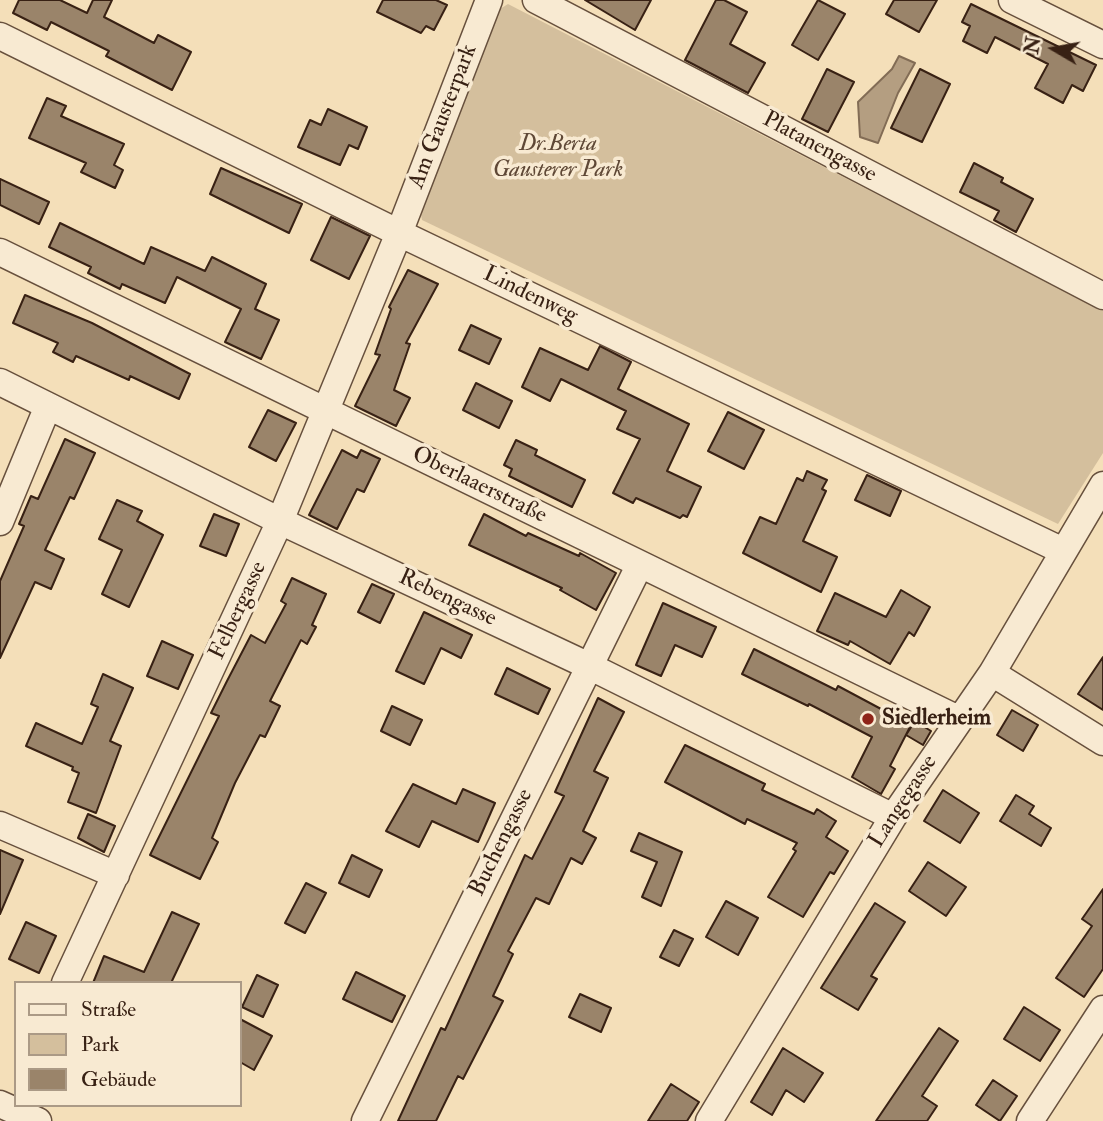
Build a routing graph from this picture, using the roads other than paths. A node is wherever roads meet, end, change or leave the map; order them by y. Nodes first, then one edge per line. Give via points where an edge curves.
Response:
1 (489, 0) edge
2 (536, 0) edge
3 (1012, 0) edge
4 (0, 36) edge
5 (1103, 45) edge
6 (399, 233) junction
7 (0, 252) edge
8 (1103, 296) edge
9 (0, 382) edge
10 (48, 406) junction
11 (326, 410) junction
12 (1103, 485) edge
13 (280, 521) junction
14 (0, 522) edge
15 (1063, 551) junction
16 (639, 566) junction
17 (589, 666) junction
18 (992, 673) junction
19 (958, 719) junction
20 (1103, 742) edge
21 (892, 817) junction
22 (0, 825) edge
23 (116, 875) junction
24 (66, 981) edge
25 (1103, 1009) edge
26 (6, 1105) edge
27 (38, 1121) edge
28 (365, 1121) edge
29 (709, 1121) edge
30 (1030, 1121) edge

1 - 6 street, Am Gausterpark
2 - 8 street, Platanengasse
3 - 5 street
4 - 6 street, Lindenweg
6 - 11 street, Felbergasse
6 - 15 street, Lindenweg
7 - 11 street, Oberlaaerstraße
9 - 10 street, Rebengasse
10 - 13 street, Rebengasse
10 - 14 street
11 - 13 street, Felbergasse
11 - 16 street, Oberlaaerstraße
12 - 15 street, Langegasse
13 - 17 street, Rebengasse
13 - 23 street, Felbergasse
15 - 18 street, Langegasse
16 - 17 street, Buchengasse
16 - 19 street, Oberlaaerstraße
17 - 21 street, Rebengasse
17 - 28 street, Buchengasse
18 - 19 street, Langegasse
18 - 20 street
19 - 21 street, Langegasse
21 - 29 street, Langegasse
22 - 23 street
23 - 24 street, Felbergasse
25 - 30 street
26 - 27 street

